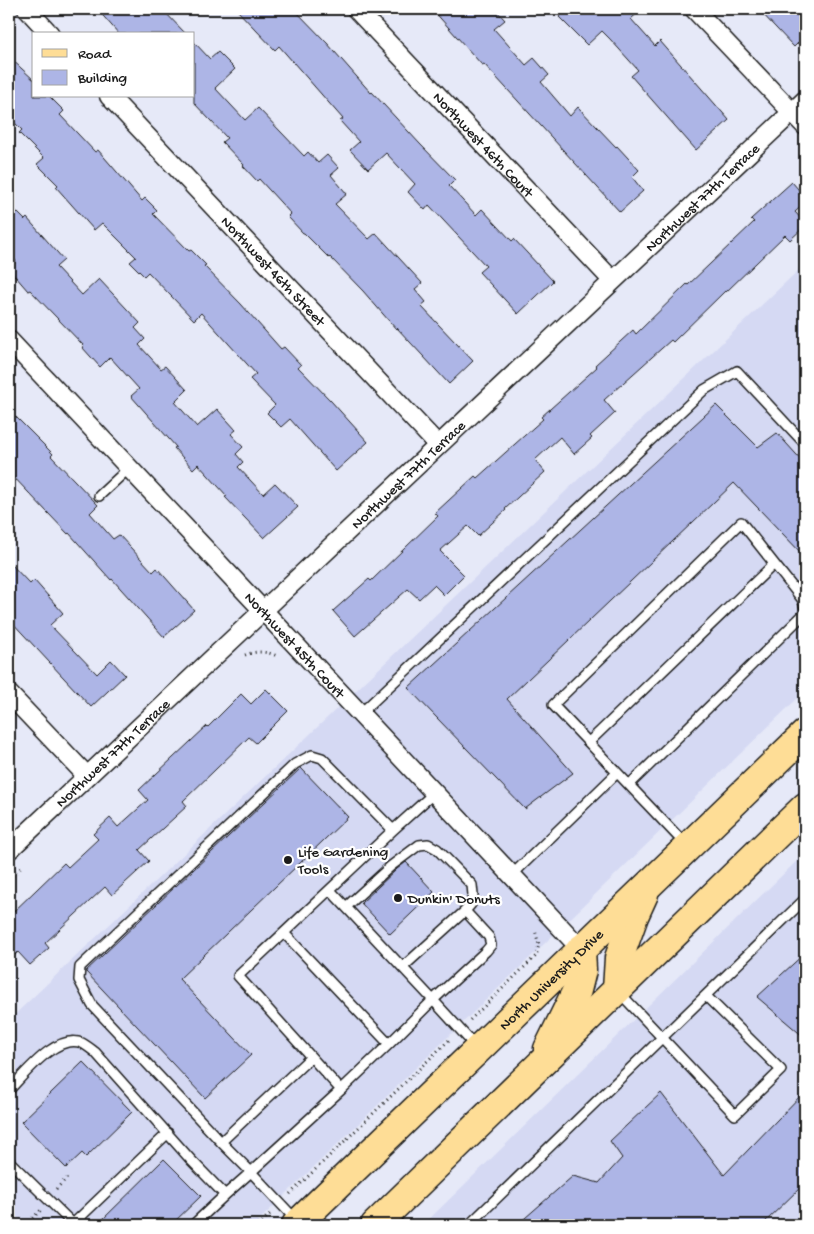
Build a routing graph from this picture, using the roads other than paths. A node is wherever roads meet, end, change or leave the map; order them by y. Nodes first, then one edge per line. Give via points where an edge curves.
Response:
1 (27, 9) edge
2 (356, 9) edge
3 (694, 9) edge
4 (48, 32) edge
5 (111, 98) edge
6 (799, 106) edge
7 (805, 126) edge
8 (612, 280) junction
9 (9, 340) edge
10 (805, 444) edge
11 (438, 445) junction
12 (129, 468) junction
13 (99, 496) dead end
14 (774, 564) junction
15 (804, 600) edge
16 (263, 610) junction
17 (805, 613) edge
18 (9, 694) edge
19 (360, 714) junction
20 (805, 734) edge
21 (589, 742) junction
22 (617, 772) junction
23 (87, 776) junction
24 (629, 785) junction
25 (434, 793) junction
26 (805, 807) edge
27 (393, 830) junction
28 (688, 847) junction
29 (9, 850) edge
30 (512, 875) junction
31 (649, 884) junction
32 (330, 890) junction
33 (805, 899) edge
34 (346, 908) junction
35 (465, 911) junction
36 (284, 933) junction
37 (581, 949) junction
38 (402, 967) junction
39 (617, 990) junction
40 (706, 996) junction
41 (432, 1000) junction
42 (662, 1038) junction
43 (389, 1044) junction
44 (478, 1049) junction
45 (310, 1057) junction
46 (541, 1064) junction
47 (9, 1090) edge
48 (341, 1090) junction
49 (168, 1133) junction
50 (221, 1142) junction
51 (9, 1161) edge
52 (251, 1172) junction
53 (225, 1195) junction
54 (384, 1220) edge
55 (475, 1223) edge
56 (298, 1224) edge
57 (73, 1225) edge
58 (192, 1225) edge

1 - 4 street
2 - 8 street, Northwest 46th Court
3 - 6 street
5 - 11 street, Northwest 46th Street
6 - 7 street
6 - 8 street, Northwest 77th Terrace
8 - 11 street, Northwest 77th Terrace
9 - 12 street, Northwest 45th Court
10 - 19 lane via 737,371 704,390
11 - 16 street, Northwest 77th Terrace
12 - 13 lane
12 - 16 street, Northwest 45th Court
14 - 15 lane
14 - 21 lane
14 - 21 lane via 740,522 553,705
16 - 19 street, Northwest 45th Court
16 - 23 street, Northwest 77th Terrace
17 - 24 lane
18 - 23 street
19 - 25 street, Northwest 45th Court
20 - 28 main road, North University Drive
21 - 22 lane
22 - 24 lane
22 - 30 lane
23 - 29 street, Northwest 77th Terrace
24 - 28 lane
25 - 27 lane
25 - 30 street, Northwest 45th Court
26 - 39 main road
27 - 32 lane
27 - 50 lane via 322,758 312,755 294,764 80,967 79,980 92,1004
28 - 31 main road, North University Drive
30 - 37 street, Northwest 45th Court
31 - 37 main road, North University Drive
31 - 39 main road via 619,958
32 - 34 lane
32 - 36 lane
33 - 40 lane
34 - 35 lane via 391,866 419,845 428,844 472,885 472,904
34 - 38 lane
35 - 38 lane
35 - 41 lane via 489,937 491,945
36 - 43 lane
36 - 45 lane via 238,976
37 - 44 main road, North University Drive
37 - 46 main road via 582,970 577,990
38 - 41 lane
39 - 42 lane
39 - 46 main road
40 - 42 lane
40 - 42 lane via 781,1070 734,1115
41 - 43 lane
41 - 44 lane
42 - 55 lane
43 - 48 lane
44 - 56 main road, North University Drive
45 - 48 lane
45 - 50 lane
46 - 54 main road
47 - 49 lane via 56,1046 69,1041 82,1043 95,1052
48 - 52 lane
49 - 53 lane
49 - 57 lane
50 - 52 lane
51 - 57 lane
52 - 53 lane
52 - 56 lane
53 - 58 lane

